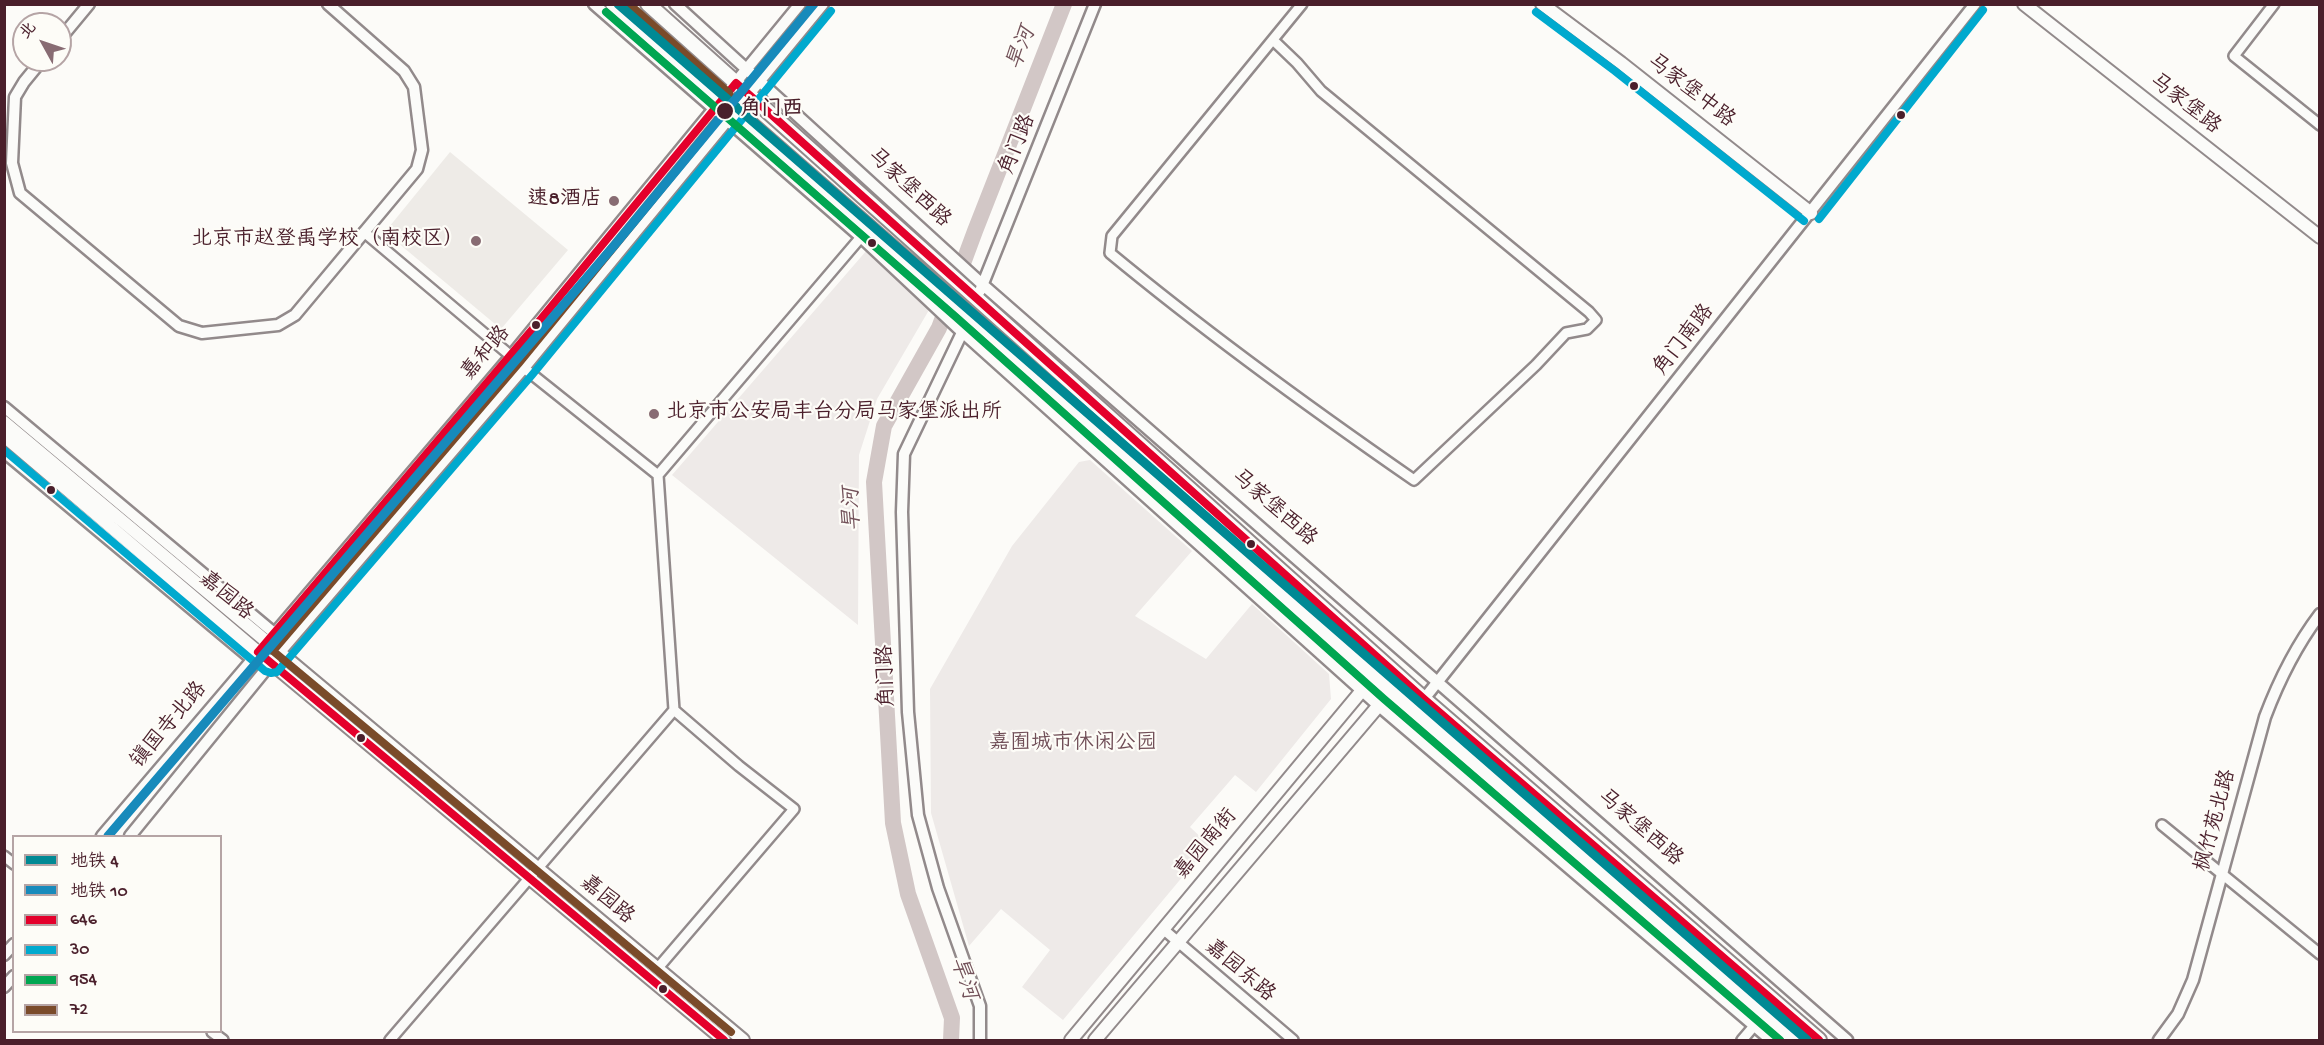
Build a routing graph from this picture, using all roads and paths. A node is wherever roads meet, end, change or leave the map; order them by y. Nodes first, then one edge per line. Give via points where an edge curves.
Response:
1 (328, 4) edge
2 (594, 4) edge
3 (613, 4) edge
4 (648, 4) edge
5 (675, 4) edge
6 (800, 4) edge
7 (824, 4) edge
8 (1095, 4) edge
9 (1302, 4) edge
10 (1542, 4) edge
11 (1975, 4) edge
12 (2024, 4) edge
13 (2274, 4) edge
14 (83, 7) edge
15 (72, 22) edge
16 (1273, 40) junction
17 (747, 69) junction
18 (32, 72) edge
19 (760, 80) junction
20 (736, 83) junction
21 (748, 93) junction
22 (717, 105) junction
23 (730, 116) junction
24 (2319, 125) edge
25 (1812, 213) junction
26 (364, 232) junction
27 (861, 237) junction
28 (2319, 237) edge
29 (978, 281) junction
30 (974, 296) junction
31 (967, 313) junction
32 (961, 330) junction
33 (510, 356) junction
34 (524, 368) junction
35 (4, 407) edge
36 (4, 422) edge
37 (4, 436) edge
38 (4, 452) edge
39 (658, 475) junction
40 (2319, 614) edge
41 (271, 638) junction
42 (280, 652) junction
43 (255, 655) junction
44 (272, 663) junction
45 (1374, 676) junction
46 (1439, 682) junction
47 (1362, 690) junction
48 (1391, 691) junction
49 (1424, 699) junction
50 (1379, 706) junction
51 (674, 710) junction
52 (2162, 825) dead end
53 (104, 835) edge
54 (132, 835) edge
55 (533, 873) junction
56 (2222, 876) junction
57 (1163, 929) junction
58 (1177, 943) junction
59 (2319, 954) edge
60 (657, 969) junction
61 (1754, 1026) junction
62 (390, 1041) edge
63 (724, 1041) edge
64 (743, 1041) edge
65 (980, 1041) edge
66 (1071, 1041) edge
67 (1095, 1041) edge
68 (1293, 1041) edge
69 (1742, 1041) edge
70 (1771, 1041) edge
71 (1796, 1041) edge
72 (1819, 1041) edge
73 (1847, 1041) edge
74 (2159, 1041) edge

1 - 26 street via 404,71 414,87 422,150 417,169
2 - 22 street
3 - 22 main road
4 - 20 main road, 马家堡西路
5 - 17 street, 马家堡西路
6 - 17 street, 嘉和路
7 - 19 street, 嘉和路
8 - 29 street, 角门路
9 - 16 street
10 - 25 main road, 马家堡中路
11 - 25 street, 角门南路
12 - 28 main road, 马家堡路
13 - 24 street via 2234,56
14 - 15 street
16 - 16 street via 1321,91 1596,320 1587,329 1566,333 1414,480 1187,316 1110,253 1113,236
17 - 19 street, 马家堡西路
17 - 20 street, 嘉和路
18 - 26 street via 15,97 12,163 20,193 179,326 202,333 278,326 295,315
19 - 21 street, 嘉和路
19 - 29 street, 马家堡西路
20 - 21 main road, 马家堡西路
20 - 22 street, 嘉和路
21 - 23 street, 嘉和路
21 - 30 main road, 马家堡西路
22 - 23 main road
22 - 33 street, 嘉和路
23 - 27 street
23 - 31 main road
23 - 34 street, 嘉和路
25 - 46 street, 角门南路
26 - 33 street
27 - 32 street
27 - 39 street
29 - 30 street, 角门路
29 - 46 street, 马家堡西路
30 - 49 main road, 马家堡西路
31 - 32 street, 角门路
31 - 45 main road
32 - 47 street
32 - 65 street, 角门路 via 904,454 902,512 908,712 918,815 938,888 980,1006
33 - 41 street, 嘉和路
34 - 39 street
34 - 42 street, 嘉和路
35 - 41 street
36 - 41 main road, 嘉园路
37 - 43 main road, 嘉园路
38 - 43 street
39 - 51 street
40 - 56 street, 枫竹苑北路 via 2276,687
41 - 42 main road, 嘉园路
41 - 43 street, 镇国寺北路
42 - 44 street, 镇国寺北路
42 - 55 main road, 嘉园路
43 - 44 main road, 嘉园路
43 - 53 street, 镇国寺北路
44 - 54 street, 镇国寺北路
44 - 55 main road, 嘉园路
45 - 47 main road, 嘉园南街
45 - 48 main road
46 - 49 street, 角门南路
46 - 73 street, 马家堡西路
47 - 50 street
47 - 57 main road, 嘉园南街
48 - 50 main road, 嘉园南街
48 - 71 main road
49 - 72 main road, 马家堡西路
50 - 58 main road, 嘉园南街
50 - 61 street
51 - 55 street
51 - 60 street via 794,809
52 - 56 street
55 - 60 main road, 嘉园路
55 - 62 street
55 - 63 main road, 嘉园路
56 - 59 street
56 - 74 street, 枫竹苑北路 via 2193,980 2178,1014
57 - 58 street, 嘉园东路
57 - 66 main road, 嘉园南街
58 - 67 main road, 嘉园南街
58 - 68 street, 嘉园东路
60 - 64 main road, 嘉园路
61 - 69 street
61 - 70 street

